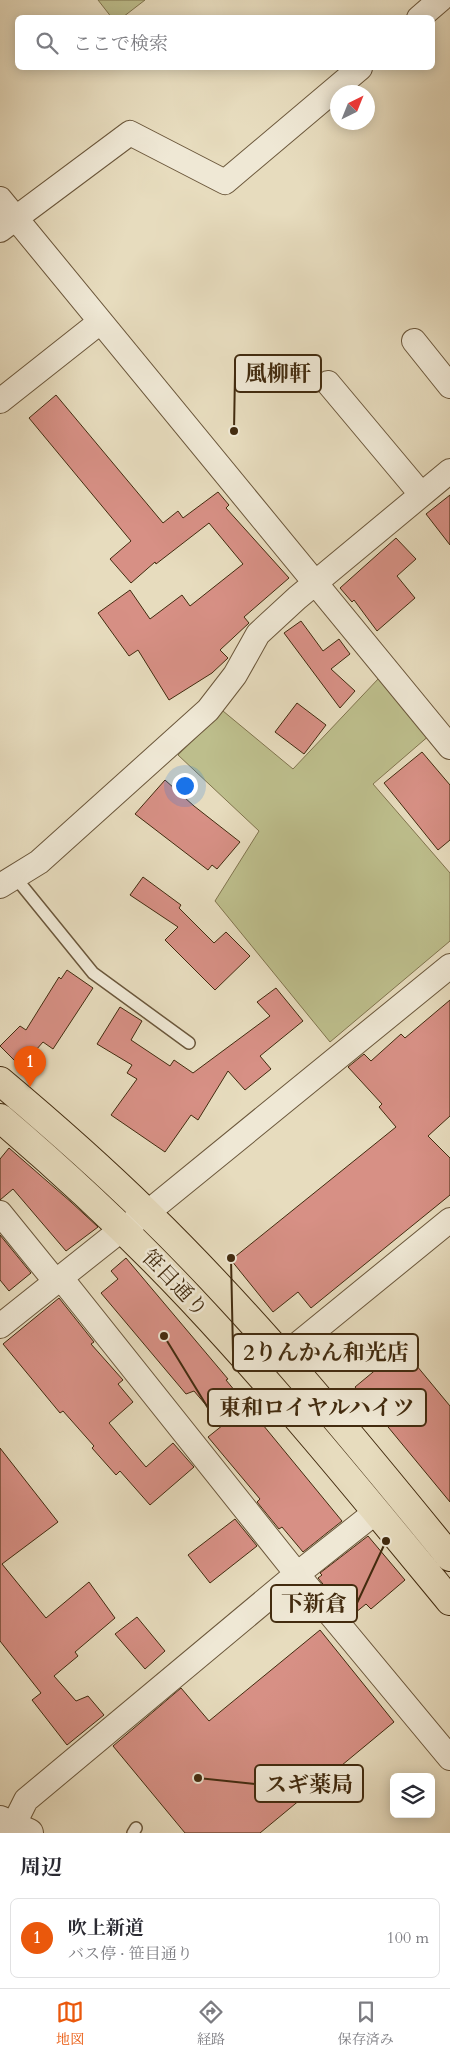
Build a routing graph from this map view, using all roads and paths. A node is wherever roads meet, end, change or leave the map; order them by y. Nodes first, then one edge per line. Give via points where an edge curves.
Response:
1 (440, 0) edge
2 (422, 15) edge
3 (358, 70) edge
4 (0, 199) edge
5 (8, 224) edge
6 (100, 322) junction
7 (414, 341) dead end
8 (328, 383) dead end
9 (450, 386) edge
10 (0, 401) edge
11 (450, 471) edge
12 (421, 494) junction
13 (314, 584) junction
14 (450, 747) edge
15 (8, 882) edge
16 (450, 966) edge
17 (189, 1043) dead end
18 (0, 1081) edge
19 (0, 1118) edge
20 (0, 1213) edge
21 (147, 1213) junction
22 (450, 1220) edge
23 (122, 1229) junction
24 (58, 1280) junction
25 (0, 1326) edge
26 (282, 1357) junction
27 (377, 1511) junction
28 (450, 1557) edge
29 (297, 1574) junction
30 (450, 1601) edge
31 (450, 1758) edge
32 (14, 1826) edge

1 - 2 street
3 - 5 street via 225,182 130,133
4 - 5 street
5 - 6 street
6 - 10 street
6 - 13 street
7 - 9 street
8 - 12 street
11 - 12 street
12 - 13 street
13 - 14 street
13 - 15 street via 258,634 235,675 208,710 39,862
15 - 17 lane via 93,973
16 - 21 street
18 - 21 main road, 笹目通り
19 - 23 main road, 笹目通り
20 - 24 street
21 - 23 street
21 - 26 main road, 笹目通り
22 - 26 street
23 - 24 street
23 - 27 main road, 笹目通り via 260,1375
24 - 25 street
24 - 29 street
26 - 28 main road, 笹目通り
27 - 29 street
27 - 30 main road, 笹目通り
29 - 31 street
29 - 32 street via 26,1800

